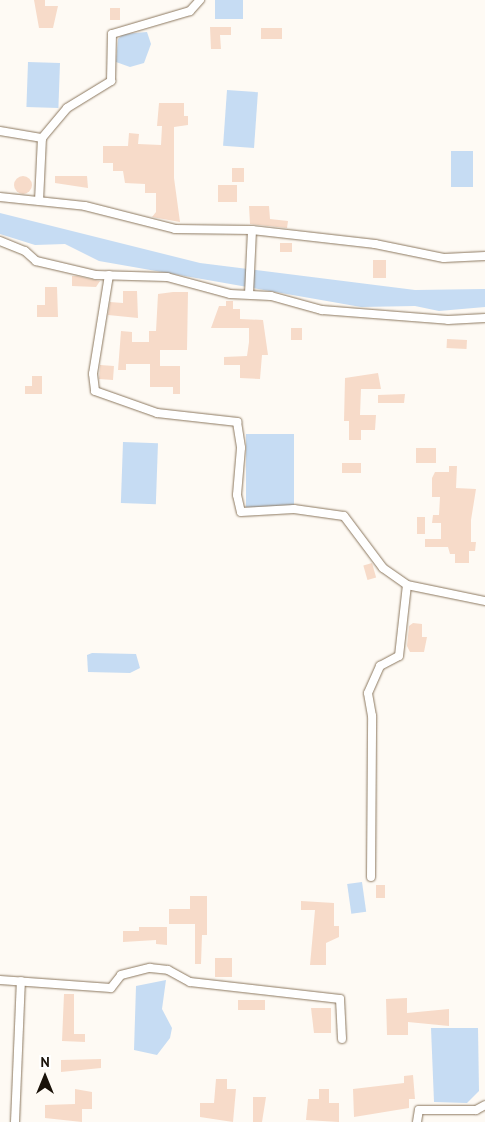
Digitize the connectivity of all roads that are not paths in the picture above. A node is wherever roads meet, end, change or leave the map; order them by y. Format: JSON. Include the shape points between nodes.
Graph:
{"nodes":[{"id":1,"x":200,"y":0,"type":"edge"},
{"id":2,"x":0,"y":131,"type":"edge"},
{"id":3,"x":42,"y":138,"type":"junction"},
{"id":4,"x":0,"y":197,"type":"edge"},
{"id":5,"x":39,"y":201,"type":"junction"},
{"id":6,"x":252,"y":230,"type":"junction"},
{"id":7,"x":0,"y":241,"type":"edge"},
{"id":8,"x":485,"y":256,"type":"edge"},
{"id":9,"x":109,"y":275,"type":"junction"},
{"id":10,"x":249,"y":292,"type":"junction"},
{"id":11,"x":485,"y":318,"type":"edge"},
{"id":12,"x":407,"y":585,"type":"junction"},
{"id":13,"x":485,"y":601,"type":"edge"},
{"id":14,"x":371,"y":877,"type":"dead end"},
{"id":15,"x":0,"y":980,"type":"edge"},
{"id":16,"x":21,"y":980,"type":"junction"},
{"id":17,"x":342,"y":1039,"type":"dead end"},
{"id":18,"x":485,"y":1105,"type":"edge"},
{"id":19,"x":15,"y":1122,"type":"edge"},
{"id":20,"x":417,"y":1122,"type":"edge"}],
"edges":[{"from":1,"to":3,"type":"street","via":[[190,11],[112,34],[110,80],[68,108]]},
{"from":2,"to":3,"type":"street"},
{"from":3,"to":5,"type":"street"},
{"from":4,"to":5,"type":"street"},
{"from":5,"to":6,"type":"street","via":[[85,206],[175,229]]},
{"from":6,"to":8,"type":"street","via":[[375,244],[444,258]]},
{"from":6,"to":10,"type":"street"},
{"from":7,"to":9,"type":"street","via":[[24,251],[36,261]]},
{"from":9,"to":10,"type":"street","via":[[167,277],[230,294]]},
{"from":9,"to":12,"type":"street","via":[[93,374],[95,392],[157,413],[237,422],[241,448],[238,495],[241,512],[294,510],[344,516],[383,568]]},
{"from":10,"to":11,"type":"street","via":[[322,310],[448,320]]},
{"from":12,"to":13,"type":"street"},
{"from":12,"to":14,"type":"street","via":[[400,656],[380,666],[368,693],[372,716]]},
{"from":15,"to":16,"type":"street"},
{"from":16,"to":17,"type":"street","via":[[110,988],[121,974],[150,968],[168,970],[190,982],[340,999]]},
{"from":16,"to":19,"type":"street"},
{"from":18,"to":20,"type":"street","via":[[476,1110],[419,1110]]}]}
